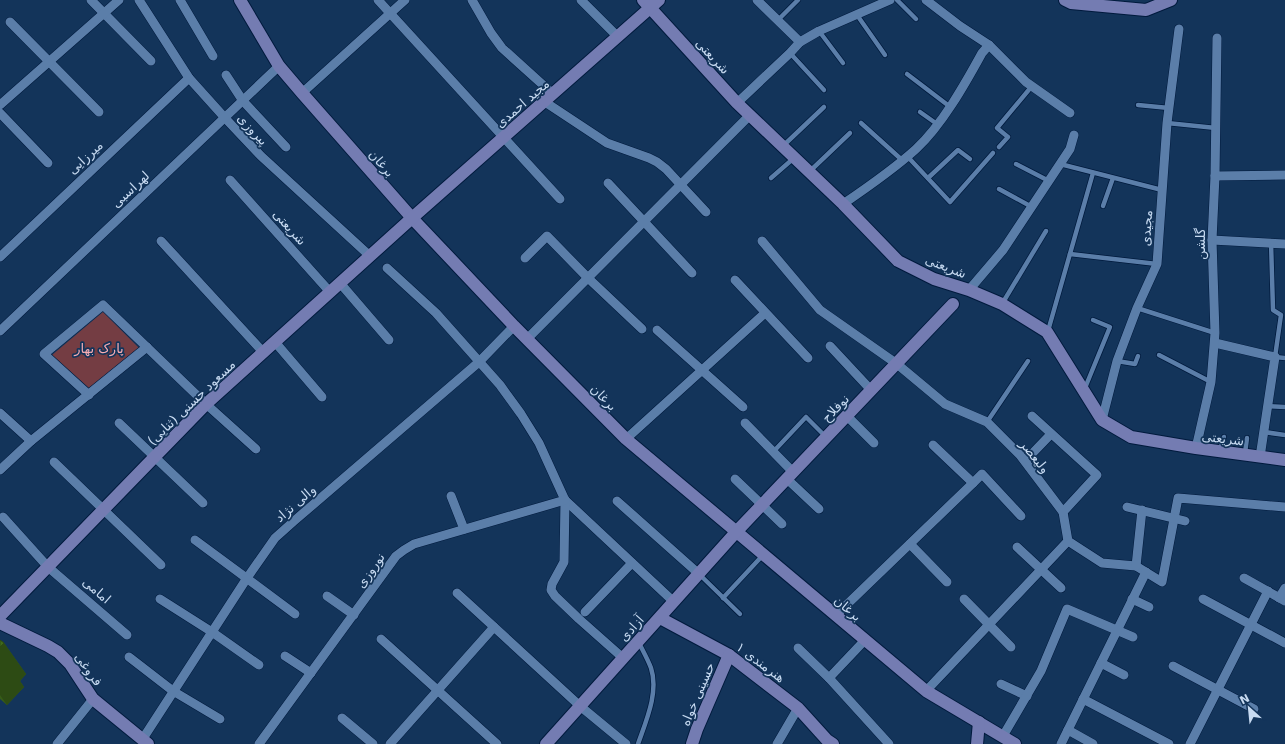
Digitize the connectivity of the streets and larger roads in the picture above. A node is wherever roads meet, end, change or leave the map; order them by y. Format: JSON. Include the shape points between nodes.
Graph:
{"nodes":[{"id":1,"x":91,"y":0,"type":"edge"},
{"id":2,"x":119,"y":0,"type":"edge"},
{"id":3,"x":139,"y":0,"type":"edge"},
{"id":4,"x":180,"y":0,"type":"edge"},
{"id":5,"x":240,"y":0,"type":"edge"},
{"id":6,"x":378,"y":0,"type":"edge"},
{"id":7,"x":405,"y":0,"type":"edge"},
{"id":8,"x":472,"y":0,"type":"edge"},
{"id":9,"x":580,"y":0,"type":"edge"},
{"id":10,"x":659,"y":0,"type":"edge"},
{"id":11,"x":757,"y":0,"type":"edge"},
{"id":12,"x":890,"y":0,"type":"edge"},
{"id":13,"x":926,"y":0,"type":"edge"},
{"id":14,"x":1065,"y":0,"type":"edge"},
{"id":15,"x":1171,"y":0,"type":"edge"},
{"id":16,"x":647,"y":4,"type":"edge"},
{"id":17,"x":104,"y":13,"type":"junction"},
{"id":18,"x":390,"y":13,"type":"junction"},
{"id":19,"x":10,"y":22,"type":"dead end"},
{"id":20,"x":1179,"y":29,"type":"dead end"},
{"id":21,"x":618,"y":37,"type":"junction"},
{"id":22,"x":1218,"y":38,"type":"dead end"},
{"id":23,"x":800,"y":42,"type":"junction"},
{"id":24,"x":989,"y":45,"type":"junction"},
{"id":25,"x":213,"y":56,"type":"dead end"},
{"id":26,"x":49,"y":61,"type":"junction"},
{"id":27,"x":150,"y":61,"type":"dead end"},
{"id":28,"x":279,"y":66,"type":"junction"},
{"id":29,"x":226,"y":75,"type":"dead end"},
{"id":30,"x":189,"y":78,"type":"junction"},
{"id":31,"x":302,"y":93,"type":"junction"},
{"id":32,"x":549,"y":98,"type":"junction"},
{"id":33,"x":243,"y":101,"type":"junction"},
{"id":34,"x":737,"y":103,"type":"junction"},
{"id":35,"x":0,"y":105,"type":"edge"},
{"id":36,"x":99,"y":112,"type":"dead end"},
{"id":37,"x":0,"y":113,"type":"edge"},
{"id":38,"x":1070,"y":113,"type":"dead end"},
{"id":39,"x":750,"y":115,"type":"junction"},
{"id":40,"x":225,"y":118,"type":"junction"},
{"id":41,"x":1074,"y":135,"type":"dead end"},
{"id":42,"x":504,"y":137,"type":"junction"},
{"id":43,"x":286,"y":147,"type":"dead end"},
{"id":44,"x":48,"y":163,"type":"dead end"},
{"id":45,"x":1285,"y":175,"type":"edge"},
{"id":46,"x":1215,"y":176,"type":"junction"},
{"id":47,"x":230,"y":180,"type":"dead end"},
{"id":48,"x":608,"y":183,"type":"dead end"},
{"id":49,"x":681,"y":185,"type":"junction"},
{"id":50,"x":560,"y":199,"type":"dead end"},
{"id":51,"x":843,"y":204,"type":"junction"},
{"id":52,"x":706,"y":212,"type":"dead end"},
{"id":53,"x":412,"y":218,"type":"junction"},
{"id":54,"x":644,"y":222,"type":"junction"},
{"id":55,"x":1212,"y":240,"type":"junction"},
{"id":56,"x":161,"y":241,"type":"dead end"},
{"id":57,"x":762,"y":241,"type":"dead end"},
{"id":58,"x":1285,"y":244,"type":"edge"},
{"id":59,"x":370,"y":256,"type":"junction"},
{"id":60,"x":0,"y":257,"type":"edge"},
{"id":61,"x":524,"y":258,"type":"dead end"},
{"id":62,"x":387,"y":268,"type":"dead end"},
{"id":63,"x":692,"y":273,"type":"dead end"},
{"id":64,"x":588,"y":278,"type":"junction"},
{"id":65,"x":735,"y":280,"type":"dead end"},
{"id":66,"x":340,"y":283,"type":"junction"},
{"id":67,"x":969,"y":290,"type":"junction"},
{"id":68,"x":330,"y":292,"type":"junction"},
{"id":69,"x":953,"y":304,"type":"dead end"},
{"id":70,"x":765,"y":313,"type":"junction"},
{"id":71,"x":514,"y":326,"type":"junction"},
{"id":72,"x":642,"y":329,"type":"dead end"},
{"id":73,"x":657,"y":330,"type":"dead end"},
{"id":74,"x":0,"y":331,"type":"edge"},
{"id":75,"x":1215,"y":338,"type":"junction"},
{"id":76,"x":527,"y":339,"type":"junction"},
{"id":77,"x":389,"y":340,"type":"dead end"},
{"id":78,"x":275,"y":342,"type":"junction"},
{"id":79,"x":830,"y":346,"type":"dead end"},
{"id":80,"x":147,"y":347,"type":"junction"},
{"id":81,"x":263,"y":352,"type":"junction"},
{"id":82,"x":808,"y":358,"type":"dead end"},
{"id":83,"x":478,"y":362,"type":"junction"},
{"id":84,"x":897,"y":364,"type":"junction"},
{"id":85,"x":702,"y":370,"type":"junction"},
{"id":86,"x":871,"y":390,"type":"junction"},
{"id":87,"x":89,"y":395,"type":"junction"},
{"id":88,"x":322,"y":397,"type":"dead end"},
{"id":89,"x":206,"y":404,"type":"junction"},
{"id":90,"x":743,"y":407,"type":"dead end"},
{"id":91,"x":0,"y":413,"type":"edge"},
{"id":92,"x":847,"y":416,"type":"junction"},
{"id":93,"x":1032,"y":416,"type":"dead end"},
{"id":94,"x":1102,"y":420,"type":"junction"},
{"id":95,"x":119,"y":423,"type":"dead end"},
{"id":96,"x":745,"y":423,"type":"dead end"},
{"id":97,"x":1051,"y":434,"type":"junction"},
{"id":98,"x":626,"y":439,"type":"junction"},
{"id":99,"x":31,"y":441,"type":"junction"},
{"id":100,"x":874,"y":443,"type":"dead end"},
{"id":101,"x":933,"y":445,"type":"dead end"},
{"id":102,"x":1196,"y":448,"type":"junction"},
{"id":103,"x":256,"y":449,"type":"dead end"},
{"id":104,"x":155,"y":457,"type":"junction"},
{"id":105,"x":1260,"y":457,"type":"junction"},
{"id":106,"x":1285,"y":460,"type":"edge"},
{"id":107,"x":1025,"y":461,"type":"junction"},
{"id":108,"x":54,"y":462,"type":"dead end"},
{"id":109,"x":0,"y":470,"type":"edge"},
{"id":110,"x":790,"y":476,"type":"junction"},
{"id":111,"x":735,"y":479,"type":"dead end"},
{"id":112,"x":973,"y":483,"type":"junction"},
{"id":113,"x":451,"y":496,"type":"dead end"},
{"id":114,"x":565,"y":500,"type":"junction"},
{"id":115,"x":617,"y":501,"type":"dead end"},
{"id":116,"x":203,"y":503,"type":"dead end"},
{"id":117,"x":762,"y":505,"type":"junction"},
{"id":118,"x":1127,"y":507,"type":"dead end"},
{"id":119,"x":1285,"y":507,"type":"edge"},
{"id":120,"x":819,"y":509,"type":"dead end"},
{"id":121,"x":104,"y":510,"type":"junction"},
{"id":122,"x":1142,"y":510,"type":"junction"},
{"id":123,"x":1062,"y":512,"type":"junction"},
{"id":124,"x":1021,"y":516,"type":"dead end"},
{"id":125,"x":3,"y":517,"type":"dead end"},
{"id":126,"x":1174,"y":518,"type":"junction"},
{"id":127,"x":1185,"y":521,"type":"dead end"},
{"id":128,"x":782,"y":524,"type":"dead end"},
{"id":129,"x":464,"y":529,"type":"junction"},
{"id":130,"x":737,"y":531,"type":"junction"},
{"id":131,"x":196,"y":540,"type":"dead end"},
{"id":132,"x":1068,"y":541,"type":"junction"},
{"id":133,"x":910,"y":544,"type":"junction"},
{"id":134,"x":1017,"y":547,"type":"dead end"},
{"id":135,"x":632,"y":563,"type":"junction"},
{"id":136,"x":161,"y":565,"type":"dead end"},
{"id":137,"x":1136,"y":566,"type":"junction"},
{"id":138,"x":48,"y":567,"type":"junction"},
{"id":139,"x":1041,"y":569,"type":"junction"},
{"id":140,"x":1146,"y":572,"type":"junction"},
{"id":141,"x":699,"y":574,"type":"junction"},
{"id":142,"x":247,"y":578,"type":"junction"},
{"id":143,"x":1244,"y":578,"type":"dead end"},
{"id":144,"x":947,"y":582,"type":"dead end"},
{"id":145,"x":1062,"y":588,"type":"dead end"},
{"id":146,"x":1285,"y":588,"type":"edge"},
{"id":147,"x":1268,"y":591,"type":"junction"},
{"id":148,"x":458,"y":593,"type":"dead end"},
{"id":149,"x":327,"y":596,"type":"dead end"},
{"id":150,"x":160,"y":599,"type":"dead end"},
{"id":151,"x":964,"y":599,"type":"dead end"},
{"id":152,"x":1132,"y":599,"type":"junction"},
{"id":153,"x":1203,"y":599,"type":"dead end"},
{"id":154,"x":1282,"y":599,"type":"edge"},
{"id":155,"x":674,"y":602,"type":"junction"},
{"id":156,"x":1149,"y":607,"type":"dead end"},
{"id":157,"x":585,"y":612,"type":"dead end"},
{"id":158,"x":295,"y":614,"type":"dead end"},
{"id":159,"x":354,"y":615,"type":"junction"},
{"id":160,"x":836,"y":615,"type":"junction"},
{"id":161,"x":0,"y":616,"type":"edge"},
{"id":162,"x":660,"y":618,"type":"junction"},
{"id":163,"x":0,"y":623,"type":"edge"},
{"id":164,"x":989,"y":624,"type":"junction"},
{"id":165,"x":1250,"y":625,"type":"junction"},
{"id":166,"x":494,"y":627,"type":"junction"},
{"id":167,"x":1117,"y":630,"type":"junction"},
{"id":168,"x":212,"y":632,"type":"junction"},
{"id":169,"x":127,"y":635,"type":"dead end"},
{"id":170,"x":1133,"y":637,"type":"dead end"},
{"id":171,"x":381,"y":638,"type":"dead end"},
{"id":172,"x":864,"y":640,"type":"junction"},
{"id":173,"x":1285,"y":643,"type":"edge"},
{"id":174,"x":1011,"y":647,"type":"dead end"},
{"id":175,"x":798,"y":648,"type":"dead end"},
{"id":176,"x":729,"y":655,"type":"junction"},
{"id":177,"x":285,"y":656,"type":"dead end"},
{"id":178,"x":129,"y":658,"type":"dead end"},
{"id":179,"x":623,"y":658,"type":"junction"},
{"id":180,"x":1101,"y":662,"type":"junction"},
{"id":181,"x":259,"y":665,"type":"dead end"},
{"id":182,"x":1173,"y":666,"type":"dead end"},
{"id":183,"x":311,"y":673,"type":"junction"},
{"id":184,"x":1124,"y":675,"type":"dead end"},
{"id":185,"x":829,"y":678,"type":"junction"},
{"id":186,"x":1001,"y":684,"type":"dead end"},
{"id":187,"x":438,"y":690,"type":"junction"},
{"id":188,"x":1218,"y":690,"type":"junction"},
{"id":189,"x":173,"y":691,"type":"junction"},
{"id":190,"x":926,"y":691,"type":"junction"},
{"id":191,"x":1027,"y":696,"type":"junction"},
{"id":192,"x":93,"y":699,"type":"junction"},
{"id":193,"x":1083,"y":699,"type":"junction"},
{"id":194,"x":580,"y":706,"type":"junction"},
{"id":195,"x":798,"y":708,"type":"junction"},
{"id":196,"x":1254,"y":709,"type":"dead end"},
{"id":197,"x":342,"y":718,"type":"dead end"},
{"id":198,"x":220,"y":719,"type":"dead end"},
{"id":199,"x":979,"y":722,"type":"junction"},
{"id":200,"x":1068,"y":730,"type":"junction"},
{"id":201,"x":1003,"y":736,"type":"junction"},
{"id":202,"x":145,"y":742,"type":"edge"},
{"id":203,"x":57,"y":744,"type":"edge"},
{"id":204,"x":259,"y":744,"type":"edge"},
{"id":205,"x":373,"y":744,"type":"edge"},
{"id":206,"x":390,"y":744,"type":"edge"},
{"id":207,"x":497,"y":744,"type":"edge"},
{"id":208,"x":546,"y":744,"type":"edge"},
{"id":209,"x":626,"y":744,"type":"edge"},
{"id":210,"x":692,"y":744,"type":"edge"},
{"id":211,"x":777,"y":744,"type":"edge"},
{"id":212,"x":833,"y":744,"type":"edge"},
{"id":213,"x":889,"y":744,"type":"edge"},
{"id":214,"x":977,"y":744,"type":"edge"},
{"id":215,"x":1015,"y":744,"type":"edge"},
{"id":216,"x":1061,"y":744,"type":"edge"},
{"id":217,"x":1093,"y":744,"type":"edge"},
{"id":218,"x":1169,"y":744,"type":"edge"},
{"id":219,"x":1190,"y":744,"type":"edge"}],
"edges":[{"from":1,"to":17,"type":"street"},
{"from":2,"to":17,"type":"street"},
{"from":3,"to":30,"type":"street","name":"پیروزی"},
{"from":4,"to":25,"type":"street"},
{"from":5,"to":28,"type":"street","name":"برغان"},
{"from":6,"to":18,"type":"street"},
{"from":7,"to":18,"type":"street"},
{"from":8,"to":32,"type":"street","via":[[502,48]]},
{"from":9,"to":21,"type":"street"},
{"from":10,"to":16,"type":"street"},
{"from":11,"to":23,"type":"street"},
{"from":12,"to":23,"type":"street"},
{"from":13,"to":24,"type":"street"},
{"from":14,"to":15,"type":"street","via":[[1071,3],[1146,10]]},
{"from":16,"to":21,"type":"street","name":"مجید احمدی"},
{"from":16,"to":34,"type":"street","name":"شریعتی"},
{"from":17,"to":26,"type":"street"},
{"from":17,"to":27,"type":"street"},
{"from":18,"to":31,"type":"street"},
{"from":18,"to":42,"type":"street"},
{"from":19,"to":26,"type":"street"},
{"from":20,"to":94,"type":"street","name":"مجیدی","via":[[1167,123],[1157,264],[1116,361]]},
{"from":21,"to":32,"type":"street","name":"مجید احمدی"},
{"from":22,"to":46,"type":"street","name":"گلشن"},
{"from":23,"to":34,"type":"street"},
{"from":24,"to":38,"type":"street","via":[[1026,82]]},
{"from":24,"to":51,"type":"street","via":[[937,124],[916,148]]},
{"from":26,"to":35,"type":"street"},
{"from":26,"to":36,"type":"street"},
{"from":28,"to":31,"type":"street","name":"برغان"},
{"from":28,"to":33,"type":"street","name":"لهراسبی"},
{"from":29,"to":33,"type":"street"},
{"from":30,"to":40,"type":"street","name":"پیروزی"},
{"from":30,"to":60,"type":"street","name":"میرزایی"},
{"from":31,"to":53,"type":"street","name":"برغان"},
{"from":32,"to":42,"type":"street","name":"مجید احمدی"},
{"from":32,"to":49,"type":"street","via":[[607,143],[657,162]]},
{"from":33,"to":40,"type":"street","name":"لهراسبی"},
{"from":33,"to":43,"type":"street"},
{"from":34,"to":39,"type":"street","name":"شریعتی"},
{"from":37,"to":44,"type":"street"},
{"from":39,"to":49,"type":"street"},
{"from":39,"to":51,"type":"street","name":"شریعتی"},
{"from":40,"to":59,"type":"street","name":"پیروزی","via":[[261,156]]},
{"from":40,"to":74,"type":"street","name":"لهراسبی"},
{"from":41,"to":67,"type":"street","via":[[1070,149],[1003,250]]},
{"from":42,"to":50,"type":"street"},
{"from":42,"to":53,"type":"street","name":"مجید احمدی"},
{"from":45,"to":46,"type":"street"},
{"from":46,"to":55,"type":"street","name":"گلشن"},
{"from":47,"to":68,"type":"street","name":"شریعتی"},
{"from":48,"to":54,"type":"street"},
{"from":49,"to":52,"type":"street"},
{"from":49,"to":54,"type":"street"},
{"from":51,"to":67,"type":"street","name":"شریعتی","via":[[898,260],[934,279]]},
{"from":53,"to":59,"type":"street","name":"مسعود حسنی (ثنایی)"},
{"from":53,"to":71,"type":"street","name":"برغان"},
{"from":54,"to":63,"type":"street"},
{"from":54,"to":64,"type":"street"},
{"from":55,"to":58,"type":"street"},
{"from":55,"to":75,"type":"street","name":"گلشن"},
{"from":56,"to":81,"type":"street"},
{"from":57,"to":84,"type":"street","name":"ولیعصر","via":[[820,310]]},
{"from":59,"to":66,"type":"street","name":"مسعود حسنی (ثنایی)"},
{"from":61,"to":64,"type":"street","via":[[547,236]]},
{"from":62,"to":83,"type":"street","via":[[436,314]]},
{"from":64,"to":72,"type":"street"},
{"from":64,"to":76,"type":"street"},
{"from":65,"to":70,"type":"street"},
{"from":66,"to":68,"type":"street","name":"مسعود حسنی (ثنایی)"},
{"from":66,"to":77,"type":"street"},
{"from":67,"to":94,"type":"street","name":"شریعتی","via":[[1002,304],[1047,332]]},
{"from":68,"to":78,"type":"street","name":"مسعود حسنی (ثنایی)"},
{"from":69,"to":84,"type":"street","name":"نوفلاح"},
{"from":70,"to":82,"type":"street"},
{"from":70,"to":85,"type":"street"},
{"from":71,"to":76,"type":"street","name":"برغان"},
{"from":71,"to":83,"type":"street","name":"والی نژاد"},
{"from":73,"to":85,"type":"street"},
{"from":75,"to":102,"type":"street","name":"گلشن","via":[[1211,382]]},
{"from":75,"to":105,"type":"street","via":[[1275,357]]},
{"from":76,"to":98,"type":"street","name":"برغان"},
{"from":78,"to":81,"type":"street","name":"مسعود حسنی (ثنایی)"},
{"from":78,"to":88,"type":"street"},
{"from":79,"to":86,"type":"street"},
{"from":80,"to":87,"type":"street"},
{"from":80,"to":87,"type":"street","via":[[103,305],[44,354]]},
{"from":80,"to":89,"type":"street"},
{"from":81,"to":89,"type":"street","name":"مسعود حسنی (ثنایی)"},
{"from":83,"to":114,"type":"street","via":[[500,385],[521,414],[539,444]]},
{"from":83,"to":142,"type":"street","name":"والی نژاد","via":[[275,538]]},
{"from":84,"to":86,"type":"street","name":"نوفلاح"},
{"from":84,"to":107,"type":"street","name":"ولیعصر","via":[[944,404],[987,422]]},
{"from":85,"to":90,"type":"street"},
{"from":85,"to":98,"type":"street"},
{"from":86,"to":92,"type":"street","name":"نوفلاح"},
{"from":87,"to":99,"type":"street"},
{"from":89,"to":103,"type":"street"},
{"from":89,"to":104,"type":"street","name":"مسعود حسنی (ثنایی)"},
{"from":91,"to":99,"type":"street"},
{"from":92,"to":100,"type":"street"},
{"from":92,"to":110,"type":"street","name":"نوفلاح"},
{"from":93,"to":97,"type":"street"},
{"from":94,"to":102,"type":"street","name":"شریعتی","via":[[1131,437]]},
{"from":95,"to":104,"type":"street"},
{"from":96,"to":110,"type":"street","via":[[774,451]]},
{"from":97,"to":107,"type":"street"},
{"from":97,"to":123,"type":"street","via":[[1097,475]]},
{"from":98,"to":130,"type":"street","name":"برغان"},
{"from":99,"to":109,"type":"street"},
{"from":101,"to":112,"type":"street"},
{"from":102,"to":105,"type":"street","name":"شریعتی"},
{"from":104,"to":116,"type":"street"},
{"from":104,"to":121,"type":"street","name":"مسعود حسنی (ثنایی)"},
{"from":105,"to":106,"type":"street","name":"شریعتی"},
{"from":107,"to":123,"type":"street","name":"ولیعصر"},
{"from":108,"to":121,"type":"street"},
{"from":110,"to":117,"type":"street","name":"نوفلاح"},
{"from":110,"to":120,"type":"street"},
{"from":111,"to":117,"type":"street"},
{"from":112,"to":124,"type":"street","via":[[982,474]]},
{"from":112,"to":133,"type":"street"},
{"from":113,"to":129,"type":"street"},
{"from":114,"to":129,"type":"street","name":"نوروزی"},
{"from":114,"to":135,"type":"street"},
{"from":114,"to":179,"type":"street","via":[[564,562],[551,590]]},
{"from":115,"to":141,"type":"street"},
{"from":117,"to":128,"type":"street"},
{"from":117,"to":130,"type":"street","name":"نوفلاح"},
{"from":118,"to":122,"type":"street"},
{"from":119,"to":126,"type":"street","via":[[1178,498]]},
{"from":121,"to":136,"type":"street"},
{"from":121,"to":138,"type":"street","name":"مسعود حسنی (ثنایی)"},
{"from":122,"to":126,"type":"street"},
{"from":122,"to":137,"type":"street"},
{"from":123,"to":132,"type":"street","name":"ولیعصر"},
{"from":125,"to":138,"type":"street","name":"امامی"},
{"from":126,"to":127,"type":"street"},
{"from":126,"to":140,"type":"street","via":[[1162,582]]},
{"from":129,"to":159,"type":"street","name":"نوروزی","via":[[414,544],[396,556]]},
{"from":130,"to":141,"type":"street","name":"آزادی"},
{"from":130,"to":160,"type":"street","name":"برغان"},
{"from":131,"to":142,"type":"street"},
{"from":132,"to":137,"type":"street","via":[[1102,563]]},
{"from":132,"to":139,"type":"street"},
{"from":133,"to":144,"type":"street"},
{"from":133,"to":160,"type":"street"},
{"from":134,"to":139,"type":"street"},
{"from":135,"to":155,"type":"street"},
{"from":135,"to":157,"type":"street"},
{"from":137,"to":140,"type":"street"},
{"from":138,"to":161,"type":"street","name":"مسعود حسنی (ثنایی)"},
{"from":138,"to":169,"type":"street","name":"امامی"},
{"from":139,"to":145,"type":"street"},
{"from":139,"to":164,"type":"street"},
{"from":140,"to":152,"type":"street"},
{"from":141,"to":155,"type":"street","name":"آزادی"},
{"from":142,"to":158,"type":"street"},
{"from":142,"to":168,"type":"street","name":"والی نژاد"},
{"from":143,"to":147,"type":"street"},
{"from":146,"to":154,"type":"street"},
{"from":147,"to":154,"type":"street"},
{"from":147,"to":165,"type":"street"},
{"from":148,"to":166,"type":"street"},
{"from":149,"to":159,"type":"street"},
{"from":150,"to":168,"type":"street"},
{"from":151,"to":164,"type":"street"},
{"from":152,"to":156,"type":"street"},
{"from":152,"to":167,"type":"street"},
{"from":153,"to":165,"type":"street"},
{"from":155,"to":162,"type":"street","name":"آزادی"},
{"from":159,"to":183,"type":"street","name":"نوروزی"},
{"from":160,"to":172,"type":"street","name":"برغان"},
{"from":162,"to":176,"type":"street","name":"هنرمندی ۱"},
{"from":162,"to":179,"type":"street","name":"آزادی"},
{"from":163,"to":192,"type":"street","name":"فروغی","via":[[58,652],[70,664]]},
{"from":164,"to":174,"type":"street"},
{"from":164,"to":190,"type":"street"},
{"from":165,"to":173,"type":"street"},
{"from":165,"to":188,"type":"street"},
{"from":166,"to":187,"type":"street"},
{"from":166,"to":194,"type":"street"},
{"from":167,"to":170,"type":"street"},
{"from":167,"to":180,"type":"street"},
{"from":167,"to":191,"type":"street","via":[[1067,609],[1041,671]]},
{"from":168,"to":181,"type":"street"},
{"from":168,"to":189,"type":"street","name":"والی نژاد"},
{"from":171,"to":187,"type":"street"},
{"from":172,"to":185,"type":"street"},
{"from":172,"to":190,"type":"street","name":"برغان"},
{"from":175,"to":185,"type":"street"},
{"from":176,"to":195,"type":"street","name":"هنرمندی ۱"},
{"from":176,"to":210,"type":"street","name":"حسینی خواه"},
{"from":177,"to":183,"type":"street"},
{"from":178,"to":189,"type":"street"},
{"from":179,"to":194,"type":"street","name":"آزادی"},
{"from":180,"to":184,"type":"street"},
{"from":180,"to":193,"type":"street"},
{"from":182,"to":188,"type":"street"},
{"from":183,"to":204,"type":"street","name":"نوروزی"},
{"from":185,"to":213,"type":"street"},
{"from":186,"to":191,"type":"street"},
{"from":187,"to":206,"type":"street"},
{"from":187,"to":207,"type":"street"},
{"from":188,"to":196,"type":"street"},
{"from":188,"to":219,"type":"street"},
{"from":189,"to":198,"type":"street"},
{"from":189,"to":202,"type":"street","name":"والی نژاد"},
{"from":190,"to":199,"type":"street","name":"برغان"},
{"from":191,"to":201,"type":"street"},
{"from":192,"to":202,"type":"street","name":"فروغی"},
{"from":192,"to":203,"type":"street"},
{"from":193,"to":200,"type":"street"},
{"from":193,"to":218,"type":"street"},
{"from":194,"to":208,"type":"street","name":"آزادی"},
{"from":194,"to":209,"type":"street"},
{"from":195,"to":211,"type":"street"},
{"from":195,"to":212,"type":"street","name":"هنرمندی ۱"},
{"from":197,"to":205,"type":"street"},
{"from":199,"to":201,"type":"street","name":"برغان"},
{"from":199,"to":214,"type":"street"},
{"from":200,"to":216,"type":"street"},
{"from":200,"to":217,"type":"street"},
{"from":201,"to":215,"type":"street","name":"برغان"}]}
